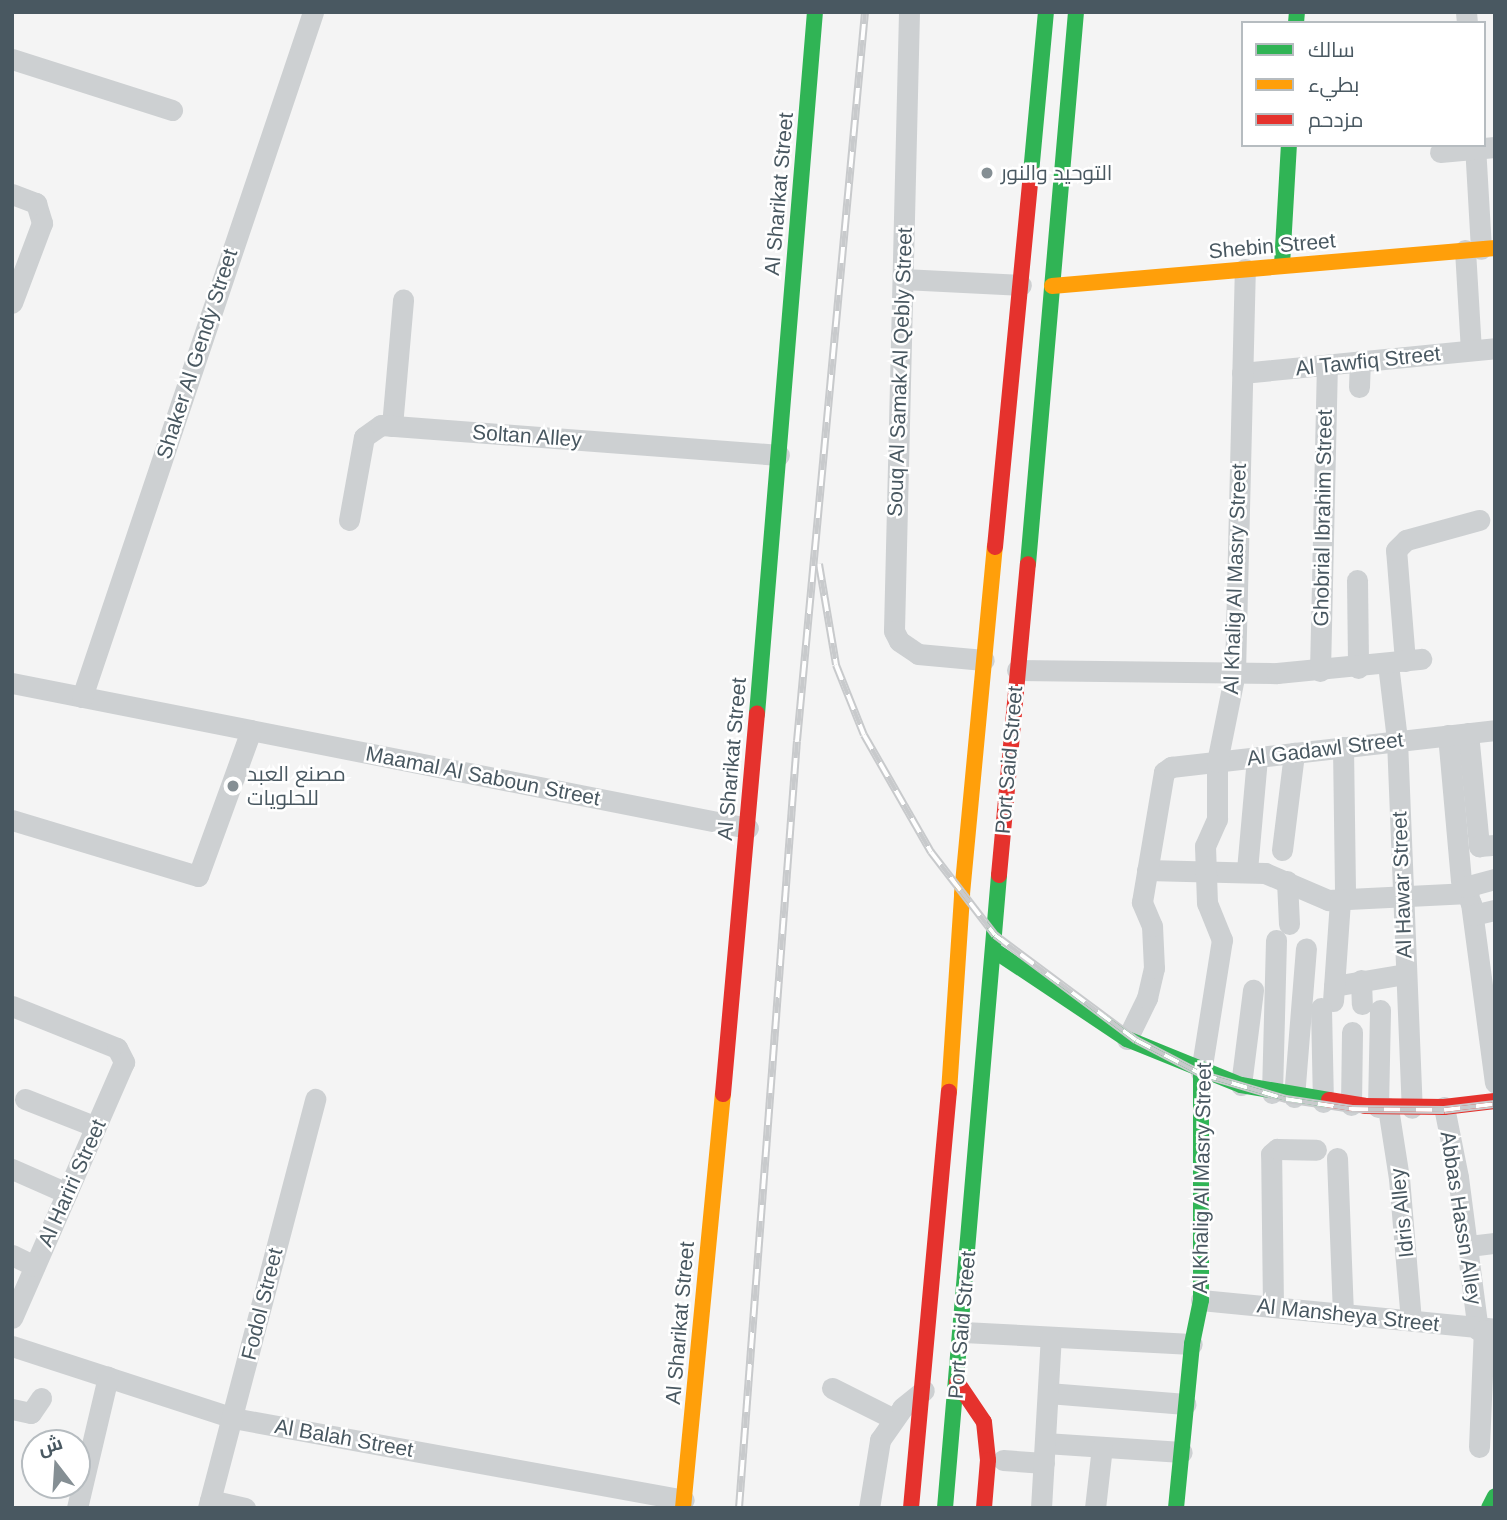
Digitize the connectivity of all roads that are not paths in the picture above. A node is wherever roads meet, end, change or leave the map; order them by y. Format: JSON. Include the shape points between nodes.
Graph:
{"nodes":[{"id":1,"x":313,"y":12,"type":"edge"},
{"id":2,"x":815,"y":12,"type":"edge"},
{"id":3,"x":909,"y":12,"type":"edge"},
{"id":4,"x":1046,"y":12,"type":"edge"},
{"id":5,"x":1076,"y":12,"type":"edge"},
{"id":6,"x":12,"y":60,"type":"edge"},
{"id":7,"x":172,"y":110,"type":"dead end"},
{"id":8,"x":1289,"y":147,"type":"edge"},
{"id":9,"x":1481,"y":147,"type":"edge"},
{"id":10,"x":1440,"y":152,"type":"dead end"},
{"id":11,"x":12,"y":194,"type":"edge"},
{"id":12,"x":1480,"y":249,"type":"edge"},
{"id":13,"x":1282,"y":265,"type":"junction"},
{"id":14,"x":1245,"y":269,"type":"junction"},
{"id":15,"x":903,"y":279,"type":"junction"},
{"id":16,"x":1021,"y":285,"type":"junction"},
{"id":17,"x":1052,"y":286,"type":"junction"},
{"id":18,"x":403,"y":299,"type":"dead end"},
{"id":19,"x":12,"y":303,"type":"edge"},
{"id":20,"x":1015,"y":340,"type":"junction"},
{"id":21,"x":1049,"y":343,"type":"junction"},
{"id":22,"x":1495,"y":348,"type":"edge"},
{"id":23,"x":1471,"y":350,"type":"junction"},
{"id":24,"x":1360,"y":361,"type":"junction"},
{"id":25,"x":1327,"y":365,"type":"junction"},
{"id":26,"x":1242,"y":373,"type":"junction"},
{"id":27,"x":1359,"y":387,"type":"dead end"},
{"id":28,"x":1009,"y":416,"type":"junction"},
{"id":29,"x":1044,"y":418,"type":"junction"},
{"id":30,"x":392,"y":426,"type":"junction"},
{"id":31,"x":779,"y":455,"type":"junction"},
{"id":32,"x":349,"y":520,"type":"dead end"},
{"id":33,"x":1479,"y":520,"type":"dead end"},
{"id":34,"x":1357,"y":580,"type":"dead end"},
{"id":35,"x":984,"y":660,"type":"junction"},
{"id":36,"x":1404,"y":661,"type":"junction"},
{"id":37,"x":1358,"y":668,"type":"junction"},
{"id":38,"x":1017,"y":670,"type":"junction"},
{"id":39,"x":1320,"y":671,"type":"junction"},
{"id":40,"x":1235,"y":673,"type":"junction"},
{"id":41,"x":12,"y":683,"type":"edge"},
{"id":42,"x":82,"y":697,"type":"junction"},
{"id":43,"x":251,"y":730,"type":"junction"},
{"id":44,"x":1495,"y":730,"type":"edge"},
{"id":45,"x":1458,"y":734,"type":"junction"},
{"id":46,"x":1397,"y":740,"type":"junction"},
{"id":47,"x":1343,"y":747,"type":"junction"},
{"id":48,"x":1294,"y":753,"type":"junction"},
{"id":49,"x":1257,"y":757,"type":"junction"},
{"id":50,"x":1217,"y":762,"type":"junction"},
{"id":51,"x":12,"y":820,"type":"edge"},
{"id":52,"x":748,"y":828,"type":"junction"},
{"id":53,"x":1487,"y":845,"type":"edge"},
{"id":54,"x":1282,"y":850,"type":"dead end"},
{"id":55,"x":1147,"y":870,"type":"junction"},
{"id":56,"x":1205,"y":870,"type":"junction"},
{"id":57,"x":1247,"y":870,"type":"junction"},
{"id":58,"x":1495,"y":879,"type":"edge"},
{"id":59,"x":1287,"y":881,"type":"junction"},
{"id":60,"x":1467,"y":890,"type":"junction"},
{"id":61,"x":1403,"y":896,"type":"junction"},
{"id":62,"x":962,"y":899,"type":"junction"},
{"id":63,"x":1343,"y":899,"type":"junction"},
{"id":64,"x":1495,"y":910,"type":"edge"},
{"id":65,"x":1473,"y":915,"type":"junction"},
{"id":66,"x":996,"y":930,"type":"junction"},
{"id":67,"x":1306,"y":948,"type":"dead end"},
{"id":68,"x":995,"y":951,"type":"junction"},
{"id":69,"x":1405,"y":974,"type":"junction"},
{"id":70,"x":1361,"y":980,"type":"junction"},
{"id":71,"x":1253,"y":990,"type":"dead end"},
{"id":72,"x":1329,"y":998,"type":"junction"},
{"id":73,"x":12,"y":1006,"type":"edge"},
{"id":74,"x":1352,"y":1032,"type":"dead end"},
{"id":75,"x":1492,"y":1034,"type":"edge"},
{"id":76,"x":1127,"y":1040,"type":"junction"},
{"id":77,"x":1201,"y":1072,"type":"junction"},
{"id":78,"x":1495,"y":1082,"type":"edge"},
{"id":79,"x":1241,"y":1085,"type":"junction"},
{"id":80,"x":1272,"y":1093,"type":"junction"},
{"id":81,"x":1294,"y":1097,"type":"junction"},
{"id":82,"x":25,"y":1099,"type":"dead end"},
{"id":83,"x":315,"y":1099,"type":"dead end"},
{"id":84,"x":1495,"y":1101,"type":"edge"},
{"id":85,"x":1323,"y":1102,"type":"junction"},
{"id":86,"x":1351,"y":1105,"type":"junction"},
{"id":87,"x":1383,"y":1107,"type":"junction"},
{"id":88,"x":1444,"y":1107,"type":"junction"},
{"id":89,"x":1412,"y":1108,"type":"junction"},
{"id":90,"x":96,"y":1127,"type":"junction"},
{"id":91,"x":1316,"y":1150,"type":"dead end"},
{"id":92,"x":1336,"y":1158,"type":"dead end"},
{"id":93,"x":12,"y":1170,"type":"edge"},
{"id":94,"x":67,"y":1193,"type":"junction"},
{"id":95,"x":1495,"y":1243,"type":"edge"},
{"id":96,"x":1469,"y":1246,"type":"junction"},
{"id":97,"x":12,"y":1255,"type":"edge"},
{"id":98,"x":35,"y":1266,"type":"junction"},
{"id":99,"x":1201,"y":1300,"type":"junction"},
{"id":100,"x":1273,"y":1307,"type":"junction"},
{"id":101,"x":1343,"y":1313,"type":"junction"},
{"id":102,"x":12,"y":1318,"type":"edge"},
{"id":103,"x":1411,"y":1320,"type":"junction"},
{"id":104,"x":1485,"y":1330,"type":"edge"},
{"id":105,"x":963,"y":1332,"type":"junction"},
{"id":106,"x":1051,"y":1336,"type":"junction"},
{"id":107,"x":1192,"y":1344,"type":"junction"},
{"id":108,"x":12,"y":1346,"type":"edge"},
{"id":109,"x":1489,"y":1365,"type":"edge"},
{"id":110,"x":958,"y":1374,"type":"junction"},
{"id":111,"x":108,"y":1377,"type":"junction"},
{"id":112,"x":832,"y":1388,"type":"dead end"},
{"id":113,"x":924,"y":1390,"type":"junction"},
{"id":114,"x":1048,"y":1393,"type":"junction"},
{"id":115,"x":41,"y":1398,"type":"dead end"},
{"id":116,"x":1488,"y":1401,"type":"edge"},
{"id":117,"x":1186,"y":1404,"type":"junction"},
{"id":118,"x":12,"y":1409,"type":"edge"},
{"id":119,"x":233,"y":1418,"type":"junction"},
{"id":120,"x":894,"y":1419,"type":"junction"},
{"id":121,"x":1102,"y":1447,"type":"junction"},
{"id":122,"x":1479,"y":1447,"type":"dead end"},
{"id":123,"x":1182,"y":1452,"type":"junction"},
{"id":124,"x":1044,"y":1453,"type":"junction"},
{"id":125,"x":995,"y":1460,"type":"junction"},
{"id":126,"x":1495,"y":1496,"type":"edge"},
{"id":127,"x":209,"y":1504,"type":"edge"},
{"id":128,"x":684,"y":1504,"type":"edge"},
{"id":129,"x":76,"y":1508,"type":"edge"},
{"id":130,"x":245,"y":1508,"type":"edge"},
{"id":131,"x":869,"y":1508,"type":"edge"},
{"id":132,"x":911,"y":1508,"type":"edge"},
{"id":133,"x":945,"y":1508,"type":"edge"},
{"id":134,"x":984,"y":1508,"type":"edge"},
{"id":135,"x":999,"y":1508,"type":"edge"},
{"id":136,"x":1041,"y":1508,"type":"edge"},
{"id":137,"x":1095,"y":1508,"type":"edge"},
{"id":138,"x":1176,"y":1508,"type":"edge"},
{"id":139,"x":1489,"y":1508,"type":"edge"}],
"edges":[{"from":1,"to":42,"type":"street","name":"Shaker Al Gendy Street"},
{"from":2,"to":31,"type":"main road","name":"Al Sharikat Street"},
{"from":3,"to":15,"type":"street","name":"Souq Al Samak Al Qebly Street"},
{"from":4,"to":16,"type":"main road","name":"Port Said Street"},
{"from":5,"to":17,"type":"main road","name":"Port Said Street"},
{"from":6,"to":7,"type":"street"},
{"from":8,"to":13,"type":"main road"},
{"from":9,"to":10,"type":"street"},
{"from":9,"to":12,"type":"street"},
{"from":11,"to":19,"type":"street","via":[[36,203],[42,211],[42,223]]},
{"from":12,"to":13,"type":"main road","name":"Shebin Street"},
{"from":12,"to":23,"type":"street"},
{"from":13,"to":14,"type":"main road","name":"Shebin Street"},
{"from":14,"to":17,"type":"main road","name":"Shebin Street"},
{"from":14,"to":26,"type":"street","name":"Al Khalig Al Masry Street"},
{"from":15,"to":16,"type":"street"},
{"from":15,"to":35,"type":"street","name":"Souq Al Samak Al Qebly Street","via":[[894,631],[899,641],[918,654]]},
{"from":16,"to":20,"type":"main road","name":"Port Said Street"},
{"from":17,"to":21,"type":"main road","name":"Port Said Street"},
{"from":18,"to":30,"type":"street"},
{"from":20,"to":21,"type":"main road","via":[[1027,349]]},
{"from":20,"to":28,"type":"main road","name":"Port Said Street"},
{"from":21,"to":29,"type":"main road","name":"Port Said Street"},
{"from":22,"to":23,"type":"street","name":"Al Tawfiq Street"},
{"from":23,"to":24,"type":"street","name":"Al Tawfiq Street"},
{"from":24,"to":25,"type":"street","name":"Al Tawfiq Street"},
{"from":24,"to":27,"type":"street"},
{"from":25,"to":26,"type":"street","name":"Al Tawfiq Street"},
{"from":25,"to":39,"type":"street","name":"Ghobrial Ibrahim Street"},
{"from":26,"to":40,"type":"street","name":"Al Khalig Al Masry Street"},
{"from":28,"to":29,"type":"main road","via":[[1023,411]]},
{"from":28,"to":35,"type":"main road","name":"Port Said Street"},
{"from":29,"to":38,"type":"main road","name":"Port Said Street"},
{"from":30,"to":31,"type":"street","name":"Soltan Alley"},
{"from":30,"to":32,"type":"street","via":[[371,429],[364,437]]},
{"from":31,"to":52,"type":"main road","name":"Al Sharikat Street"},
{"from":33,"to":36,"type":"street","name":"Al Hawar Street","via":[[1406,540],[1396,550]]},
{"from":34,"to":37,"type":"street"},
{"from":35,"to":62,"type":"main road","name":"Port Said Street"},
{"from":36,"to":37,"type":"street"},
{"from":36,"to":46,"type":"street","name":"Al Hawar Street"},
{"from":37,"to":39,"type":"street"},
{"from":38,"to":40,"type":"street"},
{"from":38,"to":66,"type":"main road","name":"Port Said Street"},
{"from":39,"to":40,"type":"street"},
{"from":40,"to":50,"type":"street","name":"Al Khalig Al Masry Street"},
{"from":41,"to":42,"type":"street","name":"Maamal Al Saboun Street"},
{"from":42,"to":43,"type":"street","name":"Maamal Al Saboun Street"},
{"from":43,"to":51,"type":"street","via":[[198,876]]},
{"from":43,"to":52,"type":"street","name":"Maamal Al Saboun Street"},
{"from":44,"to":45,"type":"street","name":"Al Gadawl Street"},
{"from":45,"to":46,"type":"street","name":"Al Gadawl Street"},
{"from":45,"to":53,"type":"street"},
{"from":45,"to":60,"type":"street"},
{"from":46,"to":47,"type":"street","name":"Al Gadawl Street"},
{"from":46,"to":61,"type":"street","name":"Al Hawar Street"},
{"from":47,"to":48,"type":"street","name":"Al Gadawl Street"},
{"from":47,"to":63,"type":"street"},
{"from":48,"to":49,"type":"street","name":"Al Gadawl Street"},
{"from":48,"to":54,"type":"street"},
{"from":49,"to":50,"type":"street","name":"Al Gadawl Street"},
{"from":49,"to":57,"type":"street"},
{"from":50,"to":55,"type":"street","name":"Al Gadawl Street","via":[[1171,767],[1160,778]]},
{"from":50,"to":56,"type":"street","name":"Al Khalig Al Masry Street","via":[[1217,819],[1205,846]]},
{"from":52,"to":128,"type":"main road","name":"Al Sharikat Street"},
{"from":55,"to":56,"type":"street"},
{"from":55,"to":76,"type":"street","via":[[1142,902],[1152,926],[1154,968],[1147,998]]},
{"from":56,"to":57,"type":"street"},
{"from":56,"to":77,"type":"street","name":"Al Khalig Al Masry Street","via":[[1207,902],[1222,940]]},
{"from":57,"to":59,"type":"street"},
{"from":58,"to":60,"type":"street"},
{"from":59,"to":63,"type":"street","via":[[1301,885],[1313,896]]},
{"from":59,"to":80,"type":"street"},
{"from":60,"to":61,"type":"street"},
{"from":60,"to":65,"type":"street"},
{"from":61,"to":63,"type":"street"},
{"from":61,"to":69,"type":"street","name":"Al Hawar Street"},
{"from":62,"to":66,"type":"main road"},
{"from":62,"to":113,"type":"main road","name":"Port Said Street"},
{"from":63,"to":72,"type":"street"},
{"from":64,"to":65,"type":"street"},
{"from":65,"to":75,"type":"street"},
{"from":66,"to":68,"type":"main road","name":"Port Said Street"},
{"from":67,"to":81,"type":"street"},
{"from":68,"to":76,"type":"main road"},
{"from":68,"to":105,"type":"main road","name":"Port Said Street"},
{"from":69,"to":70,"type":"street"},
{"from":69,"to":89,"type":"street","name":"Al Hawar Street"},
{"from":70,"to":72,"type":"street"},
{"from":70,"to":87,"type":"street","name":"Idris Alley","via":[[1371,1007]]},
{"from":71,"to":79,"type":"street"},
{"from":72,"to":85,"type":"street"},
{"from":73,"to":90,"type":"street","name":"Al Hariri Street","via":[[117,1048],[124,1062]]},
{"from":74,"to":86,"type":"street"},
{"from":75,"to":78,"type":"street"},
{"from":76,"to":77,"type":"main road"},
{"from":77,"to":79,"type":"main road"},
{"from":77,"to":99,"type":"main road","name":"Al Khalig Al Masry Street"},
{"from":79,"to":80,"type":"main road"},
{"from":80,"to":81,"type":"main road"},
{"from":81,"to":85,"type":"main road"},
{"from":82,"to":90,"type":"street"},
{"from":83,"to":119,"type":"street","name":"Fodol Street"},
{"from":84,"to":88,"type":"main road"},
{"from":85,"to":86,"type":"main road"},
{"from":86,"to":87,"type":"main road"},
{"from":87,"to":89,"type":"main road"},
{"from":87,"to":103,"type":"street","name":"Idris Alley","via":[[1399,1178]]},
{"from":88,"to":89,"type":"main road"},
{"from":88,"to":96,"type":"street","name":"Abbas Hassn Alley"},
{"from":90,"to":94,"type":"street","name":"Al Hariri Street"},
{"from":91,"to":100,"type":"street","via":[[1276,1149],[1271,1154]]},
{"from":92,"to":101,"type":"street"},
{"from":93,"to":94,"type":"street"},
{"from":94,"to":98,"type":"street","name":"Al Hariri Street"},
{"from":95,"to":96,"type":"street"},
{"from":96,"to":104,"type":"street","name":"Abbas Hassn Alley"},
{"from":97,"to":98,"type":"street"},
{"from":98,"to":102,"type":"street","name":"Al Hariri Street"},
{"from":99,"to":100,"type":"street","name":"Al Mansheya Street"},
{"from":99,"to":107,"type":"main road","name":"Al Khalig Al Masry Street"},
{"from":100,"to":101,"type":"street","name":"Al Mansheya Street"},
{"from":101,"to":103,"type":"street","name":"Al Mansheya Street"},
{"from":103,"to":104,"type":"street","name":"Al Mansheya Street"},
{"from":104,"to":109,"type":"street","name":"Abbas Hassn Alley"},
{"from":105,"to":106,"type":"street"},
{"from":105,"to":110,"type":"main road","name":"Port Said Street"},
{"from":106,"to":107,"type":"street"},
{"from":106,"to":114,"type":"street"},
{"from":107,"to":117,"type":"main road","name":"Al Khalig Al Masry Street"},
{"from":108,"to":111,"type":"street","name":"Al Balah Street"},
{"from":109,"to":116,"type":"street","name":"Abbas Hassn Alley"},
{"from":110,"to":125,"type":"street","via":[[1000,1422]]},
{"from":110,"to":133,"type":"main road","name":"Port Said Street"},
{"from":111,"to":119,"type":"street","name":"Al Balah Street"},
{"from":111,"to":129,"type":"street"},
{"from":112,"to":120,"type":"street"},
{"from":113,"to":120,"type":"street","name":"Port Said Street"},
{"from":113,"to":132,"type":"main road","name":"Port Said Street"},
{"from":114,"to":117,"type":"street"},
{"from":114,"to":124,"type":"street"},
{"from":115,"to":118,"type":"street","via":[[31,1413]]},
{"from":116,"to":122,"type":"street","name":"Abbas Hassn Alley"},
{"from":117,"to":123,"type":"main road","name":"Al Khalig Al Masry Street"},
{"from":119,"to":127,"type":"street","name":"Fodol Street"},
{"from":119,"to":128,"type":"street","name":"Al Balah Street"},
{"from":120,"to":131,"type":"street","name":"Port Said Street","via":[[873,1465]]},
{"from":121,"to":123,"type":"street"},
{"from":121,"to":124,"type":"street"},
{"from":121,"to":137,"type":"street"},
{"from":123,"to":138,"type":"main road","name":"Al Khalig Al Masry Street"},
{"from":124,"to":125,"type":"street"},
{"from":124,"to":136,"type":"street"},
{"from":125,"to":134,"type":"main road"},
{"from":125,"to":135,"type":"street"},
{"from":126,"to":139,"type":"main road"},
{"from":127,"to":130,"type":"street"}]}
